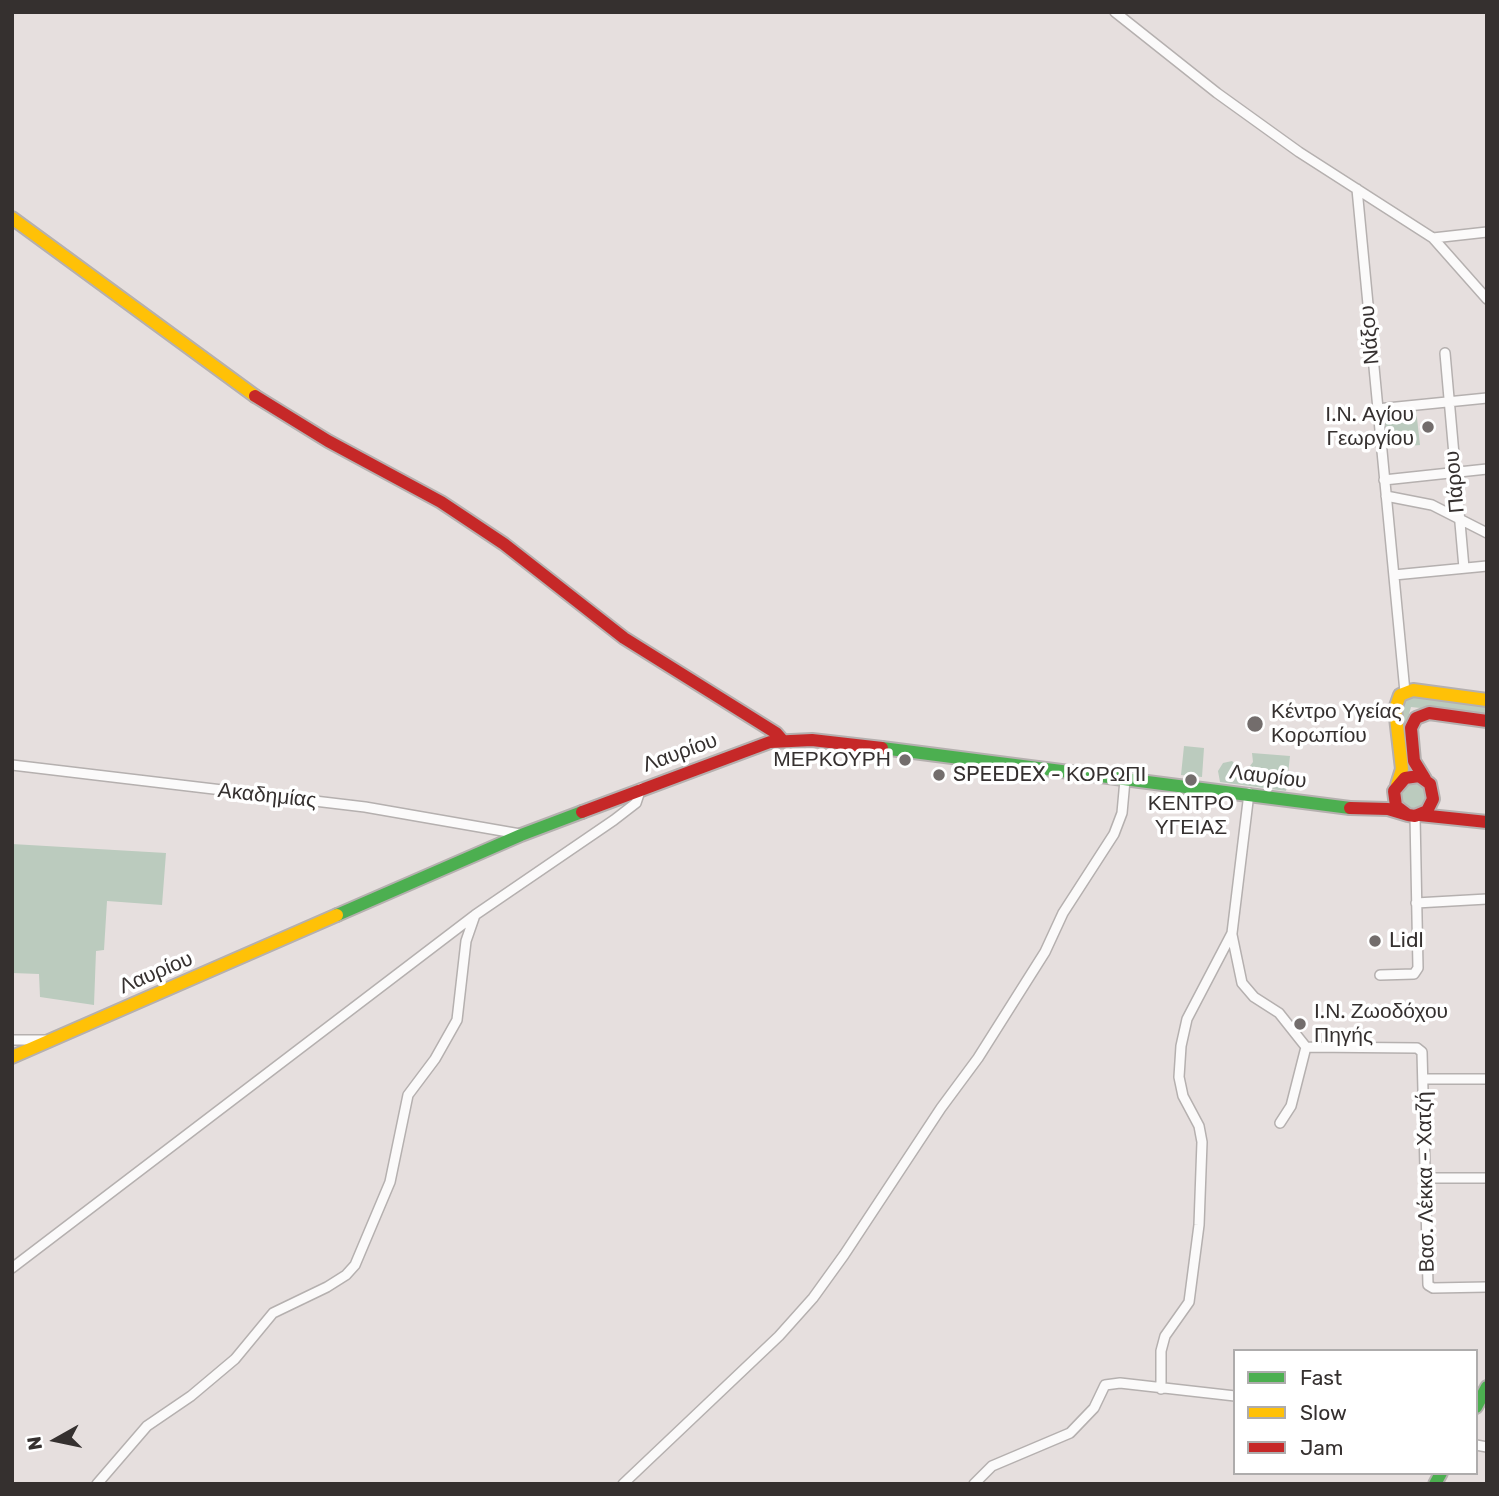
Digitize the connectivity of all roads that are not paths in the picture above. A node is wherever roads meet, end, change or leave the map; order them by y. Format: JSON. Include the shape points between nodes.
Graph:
{"nodes":[{"id":1,"x":1115,"y":12,"type":"edge"},
{"id":2,"x":1357,"y":189,"type":"junction"},
{"id":3,"x":12,"y":218,"type":"edge"},
{"id":4,"x":1487,"y":232,"type":"edge"},
{"id":5,"x":1433,"y":237,"type":"junction"},
{"id":6,"x":1487,"y":299,"type":"edge"},
{"id":7,"x":1444,"y":353,"type":"dead end"},
{"id":8,"x":1487,"y":398,"type":"edge"},
{"id":9,"x":1448,"y":401,"type":"junction"},
{"id":10,"x":1377,"y":409,"type":"junction"},
{"id":11,"x":1487,"y":469,"type":"edge"},
{"id":12,"x":1454,"y":472,"type":"junction"},
{"id":13,"x":1384,"y":481,"type":"junction"},
{"id":14,"x":1386,"y":496,"type":"junction"},
{"id":15,"x":1458,"y":518,"type":"junction"},
{"id":16,"x":1487,"y":533,"type":"edge"},
{"id":17,"x":1487,"y":566,"type":"edge"},
{"id":18,"x":1464,"y":568,"type":"junction"},
{"id":19,"x":1394,"y":575,"type":"junction"},
{"id":20,"x":1405,"y":692,"type":"junction"},
{"id":21,"x":1487,"y":700,"type":"edge"},
{"id":22,"x":1487,"y":721,"type":"edge"},
{"id":23,"x":783,"y":741,"type":"junction"},
{"id":24,"x":12,"y":765,"type":"edge"},
{"id":25,"x":1425,"y":779,"type":"junction"},
{"id":26,"x":1125,"y":780,"type":"junction"},
{"id":27,"x":641,"y":788,"type":"junction"},
{"id":28,"x":1395,"y":789,"type":"junction"},
{"id":29,"x":1249,"y":793,"type":"junction"},
{"id":30,"x":1433,"y":794,"type":"junction"},
{"id":31,"x":1361,"y":808,"type":"junction"},
{"id":32,"x":1414,"y":816,"type":"junction"},
{"id":33,"x":1450,"y":819,"type":"junction"},
{"id":34,"x":1487,"y":822,"type":"edge"},
{"id":35,"x":521,"y":835,"type":"junction"},
{"id":36,"x":1487,"y":899,"type":"edge"},
{"id":37,"x":1416,"y":903,"type":"junction"},
{"id":38,"x":475,"y":915,"type":"junction"},
{"id":39,"x":1232,"y":933,"type":"junction"},
{"id":40,"x":1380,"y":975,"type":"dead end"},
{"id":41,"x":12,"y":1040,"type":"edge"},
{"id":42,"x":49,"y":1041,"type":"junction"},
{"id":43,"x":1306,"y":1047,"type":"junction"},
{"id":44,"x":12,"y":1057,"type":"edge"},
{"id":45,"x":1425,"y":1079,"type":"junction"},
{"id":46,"x":1487,"y":1079,"type":"edge"},
{"id":47,"x":1280,"y":1123,"type":"dead end"},
{"id":48,"x":1427,"y":1178,"type":"junction"},
{"id":49,"x":1487,"y":1178,"type":"edge"},
{"id":50,"x":12,"y":1268,"type":"edge"},
{"id":51,"x":1487,"y":1287,"type":"edge"},
{"id":52,"x":1487,"y":1387,"type":"edge"},
{"id":53,"x":1161,"y":1389,"type":"junction"},
{"id":54,"x":1233,"y":1396,"type":"edge"},
{"id":55,"x":1478,"y":1403,"type":"edge"},
{"id":56,"x":97,"y":1484,"type":"edge"},
{"id":57,"x":623,"y":1484,"type":"edge"},
{"id":58,"x":974,"y":1484,"type":"edge"}],
"edges":[{"from":1,"to":2,"type":"street","via":[[1217,93]]},
{"from":2,"to":5,"type":"street"},
{"from":2,"to":10,"type":"street","name":"Νάξου"},
{"from":3,"to":23,"type":"main road","via":[[229,380],[451,508],[624,638]]},
{"from":4,"to":5,"type":"street"},
{"from":5,"to":6,"type":"street"},
{"from":7,"to":9,"type":"street","name":"Πάρου"},
{"from":8,"to":9,"type":"street"},
{"from":9,"to":10,"type":"street"},
{"from":9,"to":12,"type":"street","name":"Πάρου"},
{"from":10,"to":13,"type":"street","name":"Νάξου"},
{"from":11,"to":12,"type":"street"},
{"from":12,"to":13,"type":"street"},
{"from":12,"to":15,"type":"street","name":"Πάρου"},
{"from":13,"to":14,"type":"street","name":"Νάξου"},
{"from":14,"to":15,"type":"street","via":[[1432,505]]},
{"from":14,"to":19,"type":"street","name":"Νάξου"},
{"from":15,"to":16,"type":"street"},
{"from":15,"to":18,"type":"street","name":"Πάρου"},
{"from":17,"to":18,"type":"street"},
{"from":18,"to":19,"type":"street"},
{"from":19,"to":20,"type":"street","name":"Νάξου"},
{"from":20,"to":21,"type":"main road"},
{"from":20,"to":28,"type":"main road","via":[[1395,706],[1402,769]]},
{"from":22,"to":25,"type":"main road","via":[[1429,713],[1416,718],[1411,728],[1414,761]]},
{"from":23,"to":26,"type":"main road","name":"Λαυρίου","via":[[905,750]]},
{"from":23,"to":27,"type":"main road","name":"Λαυρίου","via":[[757,745]]},
{"from":24,"to":35,"type":"street","name":"Ακαδημίας","via":[[365,807]]},
{"from":25,"to":28,"type":"main road","via":[[1412,776]]},
{"from":25,"to":30,"type":"main road"},
{"from":26,"to":29,"type":"main road","name":"Λαυρίου"},
{"from":26,"to":57,"type":"street","via":[[1122,813],[1114,834],[1069,902],[1045,952],[844,1255],[779,1336]]},
{"from":27,"to":35,"type":"main road","name":"Λαυρίου"},
{"from":27,"to":38,"type":"street","via":[[636,803],[614,820]]},
{"from":28,"to":31,"type":"main road","via":[[1381,803]]},
{"from":28,"to":32,"type":"main road","via":[[1396,806]]},
{"from":29,"to":31,"type":"main road","name":"Λαυρίου"},
{"from":29,"to":39,"type":"street"},
{"from":30,"to":32,"type":"main road","via":[[1430,807]]},
{"from":30,"to":33,"type":"main road","via":[[1437,811]]},
{"from":31,"to":32,"type":"main road","name":"Λαυρίου"},
{"from":32,"to":33,"type":"main road","name":"Λαυρίου"},
{"from":32,"to":37,"type":"street"},
{"from":33,"to":34,"type":"main road","name":"Λαυρίου"},
{"from":35,"to":42,"type":"main road","name":"Λαυρίου"},
{"from":36,"to":37,"type":"street"},
{"from":37,"to":40,"type":"street","via":[[1417,972]]},
{"from":38,"to":50,"type":"street"},
{"from":38,"to":56,"type":"street","via":[[466,941],[457,1020],[408,1095],[390,1182],[355,1265],[327,1287],[272,1313],[235,1359],[147,1426]]},
{"from":39,"to":43,"type":"street","via":[[1242,983],[1279,1013]]},
{"from":39,"to":53,"type":"street","via":[[1187,1019],[1181,1046],[1183,1096],[1202,1142],[1199,1225],[1189,1302],[1165,1336],[1161,1351]]},
{"from":41,"to":42,"type":"street"},
{"from":42,"to":44,"type":"main road","name":"Λαυρίου"},
{"from":43,"to":45,"type":"street","name":"Βασ. Λέκκα - Χατζή","via":[[1418,1048]]},
{"from":43,"to":47,"type":"street","via":[[1291,1106]]},
{"from":45,"to":46,"type":"street"},
{"from":45,"to":48,"type":"street","name":"Βασ. Λέκκα - Χατζή"},
{"from":48,"to":49,"type":"street"},
{"from":48,"to":51,"type":"street","name":"Βασ. Λέκκα - Χατζή","via":[[1428,1285]]},
{"from":52,"to":55,"type":"main road"},
{"from":53,"to":54,"type":"street"},
{"from":53,"to":58,"type":"street","via":[[1105,1385],[1094,1408],[1070,1433],[992,1466]]}]}
